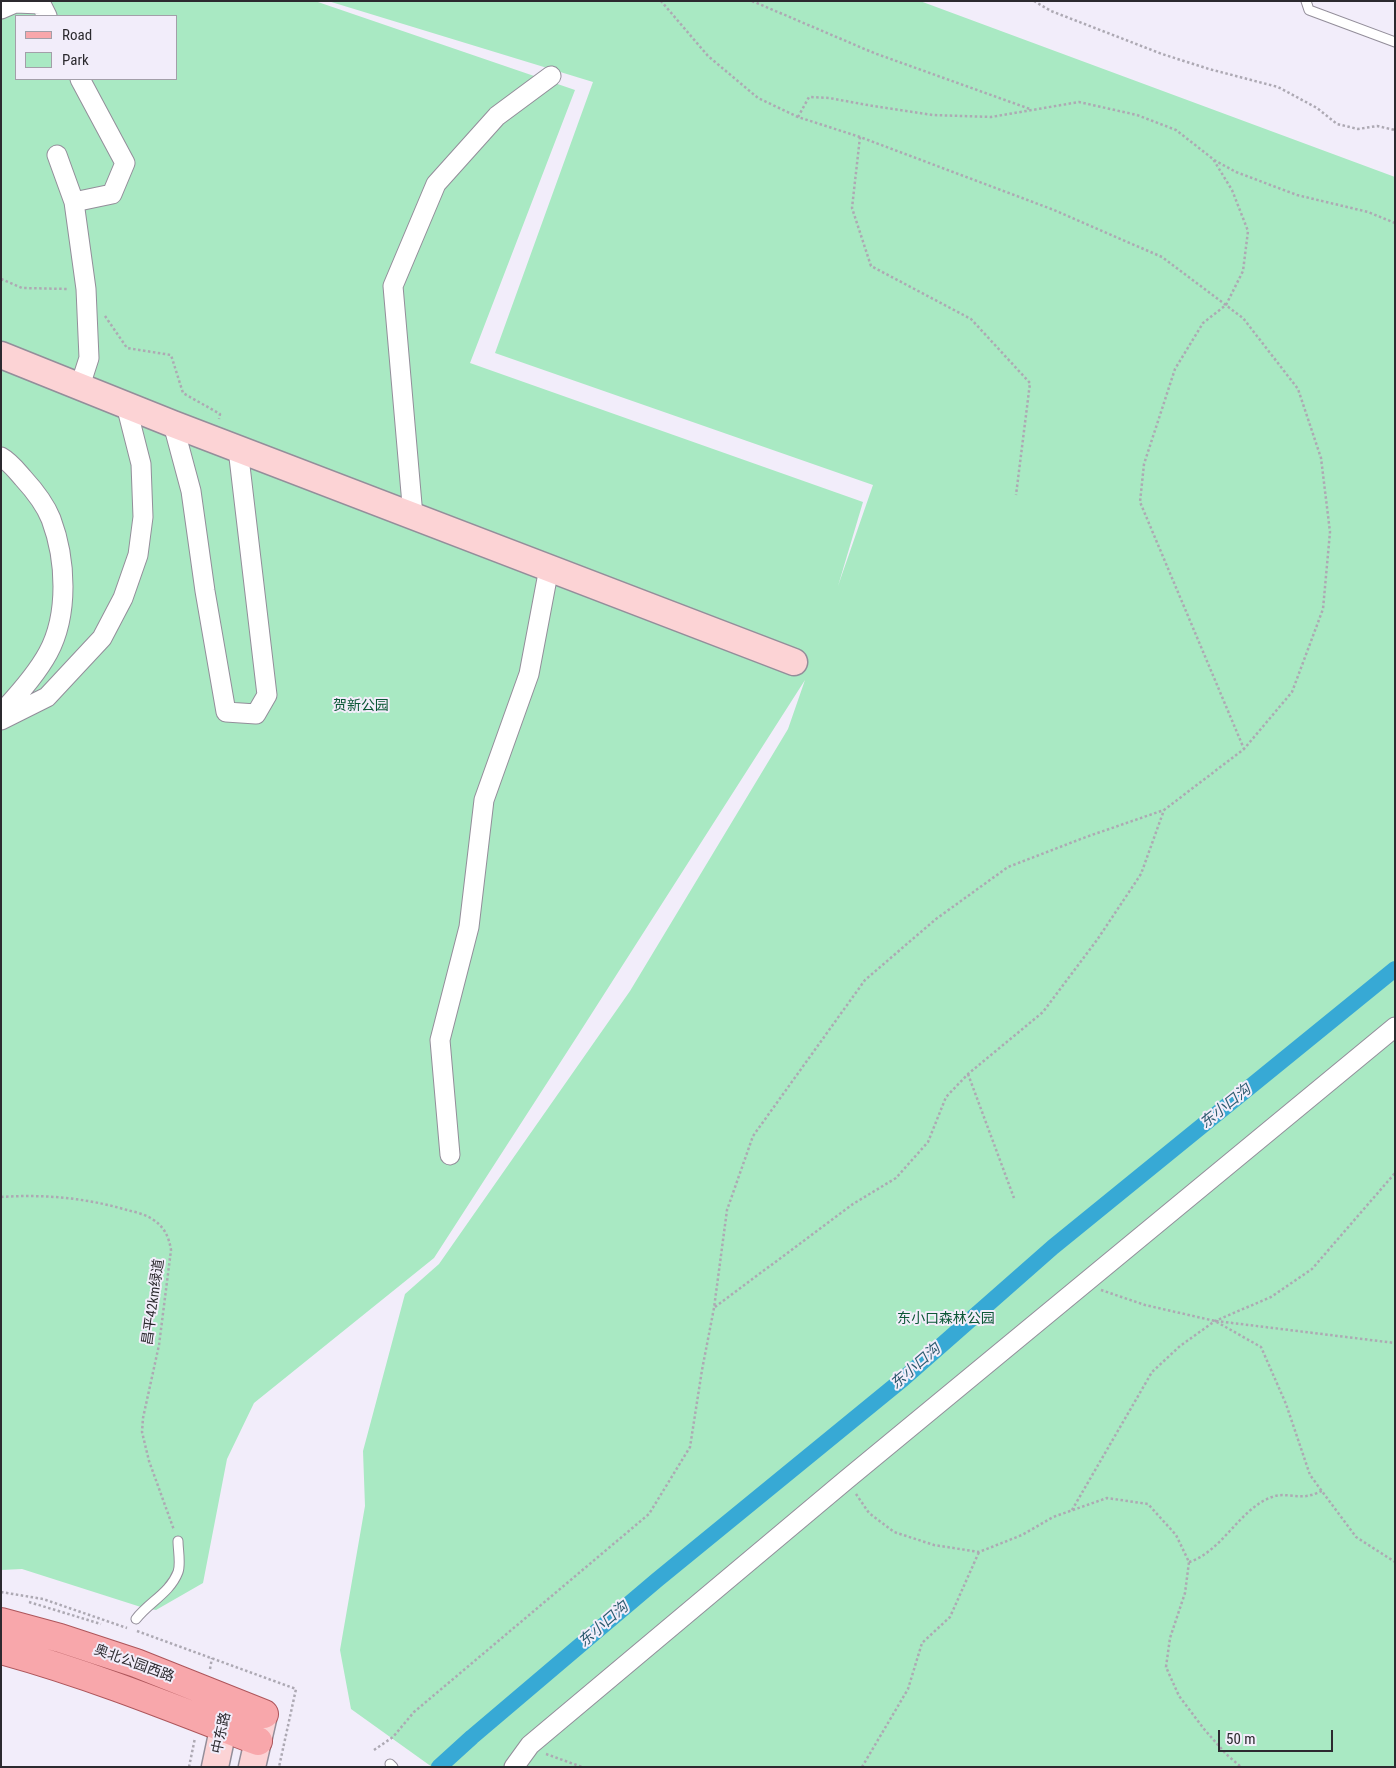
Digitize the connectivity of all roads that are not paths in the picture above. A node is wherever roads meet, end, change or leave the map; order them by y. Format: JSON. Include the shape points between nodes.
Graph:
{"nodes":[{"id":1,"x":1306,"y":1,"type":"edge"},
{"id":2,"x":1,"y":9,"type":"edge"},
{"id":3,"x":46,"y":15,"type":"edge"},
{"id":4,"x":1395,"y":42,"type":"edge"},
{"id":5,"x":551,"y":76,"type":"dead end"},
{"id":6,"x":81,"y":80,"type":"edge"},
{"id":7,"x":57,"y":155,"type":"dead end"},
{"id":8,"x":74,"y":202,"type":"junction"},
{"id":9,"x":1,"y":355,"type":"edge"},
{"id":10,"x":80,"y":386,"type":"junction"},
{"id":11,"x":126,"y":405,"type":"junction"},
{"id":12,"x":173,"y":424,"type":"junction"},
{"id":13,"x":227,"y":445,"type":"junction"},
{"id":14,"x":1,"y":457,"type":"edge"},
{"id":15,"x":413,"y":516,"type":"junction"},
{"id":16,"x":549,"y":568,"type":"junction"},
{"id":17,"x":794,"y":662,"type":"dead end"},
{"id":18,"x":1,"y":713,"type":"edge"},
{"id":19,"x":1,"y":720,"type":"edge"},
{"id":20,"x":1395,"y":1026,"type":"edge"},
{"id":21,"x":450,"y":1156,"type":"dead end"},
{"id":22,"x":178,"y":1541,"type":"road end"},
{"id":23,"x":136,"y":1619,"type":"dead end"},
{"id":24,"x":1,"y":1622,"type":"edge"},
{"id":25,"x":1,"y":1650,"type":"edge"},
{"id":26,"x":229,"y":1700,"type":"junction"},
{"id":27,"x":264,"y":1714,"type":"joint"},
{"id":28,"x":223,"y":1728,"type":"junction"},
{"id":29,"x":255,"y":1754,"type":"edge"},
{"id":30,"x":215,"y":1767,"type":"edge"},
{"id":31,"x":514,"y":1767,"type":"edge"}],
"edges":[{"from":1,"to":4,"type":"lane","via":[[1309,10]]},
{"from":2,"to":3,"type":"street","via":[[15,3],[41,4]]},
{"from":5,"to":15,"type":"street","via":[[497,116],[436,184],[393,286]]},
{"from":6,"to":8,"type":"street","via":[[125,163],[112,194]]},
{"from":7,"to":8,"type":"street"},
{"from":8,"to":10,"type":"street","via":[[86,289],[89,358]]},
{"from":9,"to":10,"type":"street"},
{"from":10,"to":11,"type":"street"},
{"from":11,"to":12,"type":"street"},
{"from":11,"to":19,"type":"street","via":[[140,464],[143,517],[138,555],[123,598],[102,638],[48,697]]},
{"from":12,"to":13,"type":"street"},
{"from":12,"to":13,"type":"street","via":[[191,491],[226,712],[256,714],[267,695]]},
{"from":13,"to":15,"type":"street"},
{"from":14,"to":18,"type":"street","via":[[35,492],[50,517],[59,545],[62,580],[61,611],[48,652],[30,680]]},
{"from":15,"to":16,"type":"street"},
{"from":16,"to":17,"type":"street"},
{"from":16,"to":21,"type":"street","via":[[528,674],[484,800],[469,927],[440,1040]]},
{"from":20,"to":31,"type":"street","via":[[530,1745]]},
{"from":22,"to":23,"type":"lane","via":[[178,1572],[165,1593],[144,1608]]},
{"from":24,"to":26,"type":"main road","name":"奥北公园西路","via":[[128,1660]]},
{"from":25,"to":28,"type":"main road","name":"奥北公园西路","via":[[94,1678]]},
{"from":26,"to":27,"type":"main road","name":"奥北公园西路"},
{"from":26,"to":28,"type":"street","name":"中东路"},
{"from":27,"to":29,"type":"street"},
{"from":28,"to":29,"type":"main road","name":"奥北公园西路"},
{"from":28,"to":30,"type":"street","name":"中东路"}]}
